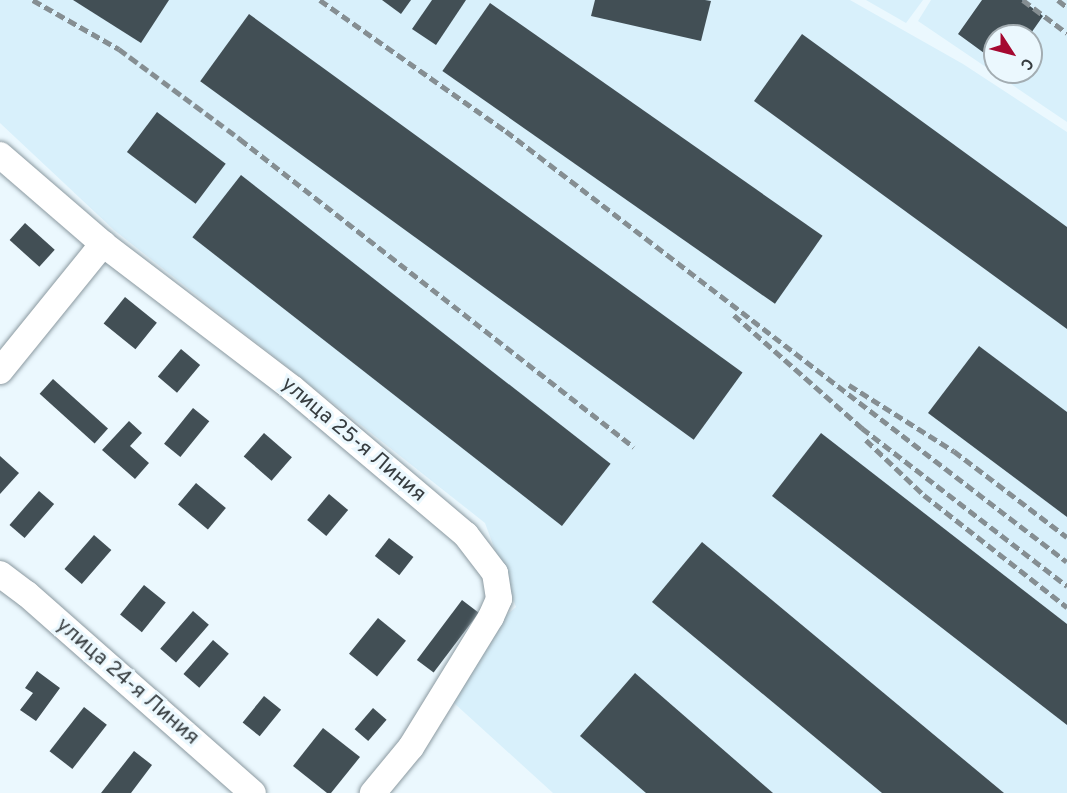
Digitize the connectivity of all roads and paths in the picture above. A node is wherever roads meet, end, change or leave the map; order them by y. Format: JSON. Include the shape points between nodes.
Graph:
{"nodes":[{"id":1,"x":0,"y":155,"type":"edge"},
{"id":2,"x":103,"y":244,"type":"junction"},
{"id":3,"x":0,"y":371,"type":"edge"},
{"id":4,"x":0,"y":574,"type":"edge"},
{"id":5,"x":253,"y":793,"type":"edge"},
{"id":6,"x":373,"y":793,"type":"edge"}],
"edges":[{"from":1,"to":2,"type":"street","name":"улица 25-я Линия"},
{"from":2,"to":3,"type":"street"},
{"from":2,"to":6,"type":"street","name":"улица 25-я Линия","via":[[292,388],[466,535],[495,573],[499,599],[491,617],[411,747]]},
{"from":4,"to":5,"type":"street","name":"улица 24-я Линия"}]}
